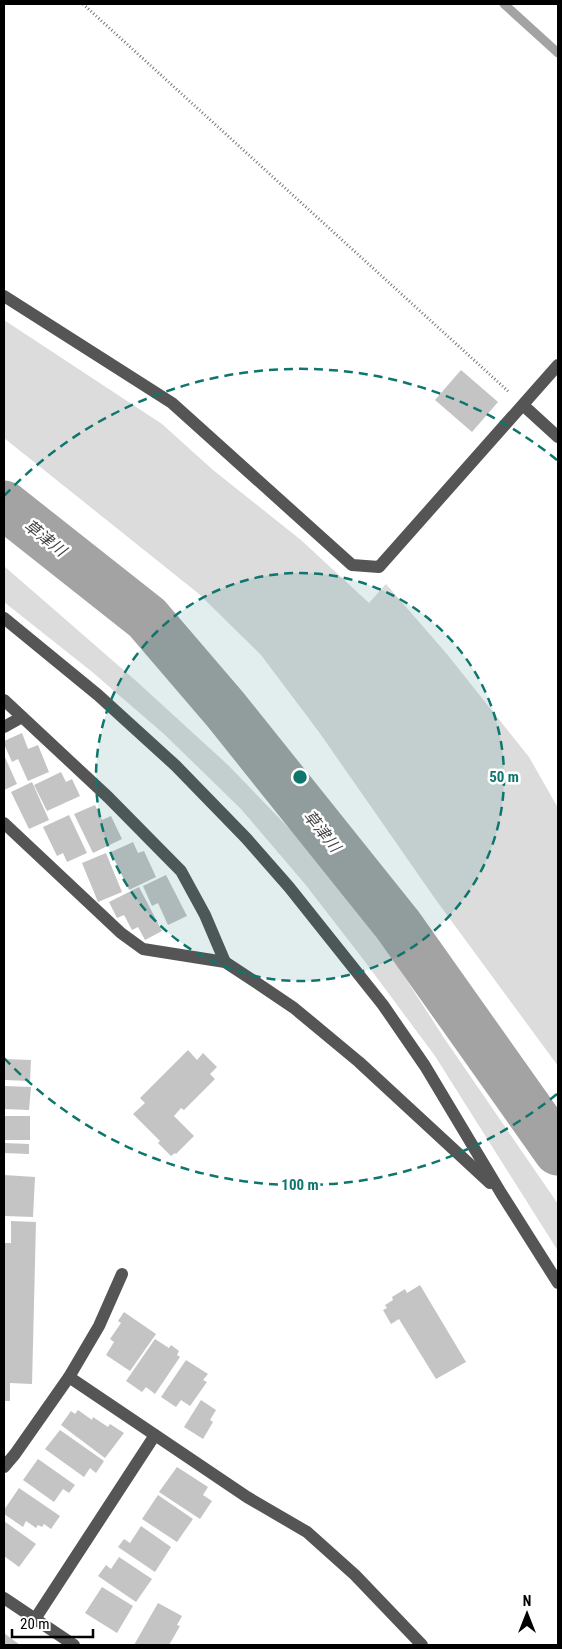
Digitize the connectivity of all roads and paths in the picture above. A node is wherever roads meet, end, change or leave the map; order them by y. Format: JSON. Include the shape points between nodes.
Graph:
{"nodes":[{"id":1,"x":83,"y":4,"type":"edge"},
{"id":2,"x":4,"y":296,"type":"edge"},
{"id":3,"x":558,"y":366,"type":"edge"},
{"id":4,"x":524,"y":406,"type":"junction"},
{"id":5,"x":558,"y":437,"type":"edge"},
{"id":6,"x":4,"y":618,"type":"edge"},
{"id":7,"x":4,"y":700,"type":"edge"},
{"id":8,"x":22,"y":717,"type":"junction"},
{"id":9,"x":4,"y":727,"type":"edge"},
{"id":10,"x":4,"y":823,"type":"edge"},
{"id":11,"x":225,"y":962,"type":"junction"},
{"id":12,"x":501,"y":1193,"type":"junction"},
{"id":13,"x":122,"y":1274,"type":"dead end"},
{"id":14,"x":558,"y":1283,"type":"edge"},
{"id":15,"x":68,"y":1376,"type":"junction"},
{"id":16,"x":155,"y":1435,"type":"junction"},
{"id":17,"x":4,"y":1468,"type":"edge"},
{"id":18,"x":4,"y":1598,"type":"edge"},
{"id":19,"x":35,"y":1619,"type":"junction"},
{"id":20,"x":56,"y":1640,"type":"edge"},
{"id":21,"x":74,"y":1645,"type":"edge"},
{"id":22,"x":422,"y":1645,"type":"edge"}],
"edges":[{"from":1,"to":4,"type":"path"},
{"from":2,"to":4,"type":"street","via":[[172,403],[352,565],[378,567]]},
{"from":3,"to":4,"type":"street"},
{"from":4,"to":5,"type":"street"},
{"from":6,"to":12,"type":"street","via":[[176,766],[290,886],[383,1005],[425,1066]]},
{"from":7,"to":8,"type":"street"},
{"from":8,"to":9,"type":"street"},
{"from":8,"to":11,"type":"street","via":[[181,871]]},
{"from":10,"to":11,"type":"street","via":[[121,933],[143,949]]},
{"from":11,"to":12,"type":"street","via":[[294,1008],[352,1056]]},
{"from":12,"to":14,"type":"street"},
{"from":13,"to":15,"type":"street","via":[[99,1326]]},
{"from":15,"to":16,"type":"street"},
{"from":15,"to":17,"type":"street"},
{"from":16,"to":19,"type":"street"},
{"from":16,"to":22,"type":"street","via":[[247,1498],[307,1532],[355,1575]]},
{"from":18,"to":19,"type":"street"},
{"from":19,"to":20,"type":"street"},
{"from":20,"to":21,"type":"street"}]}
